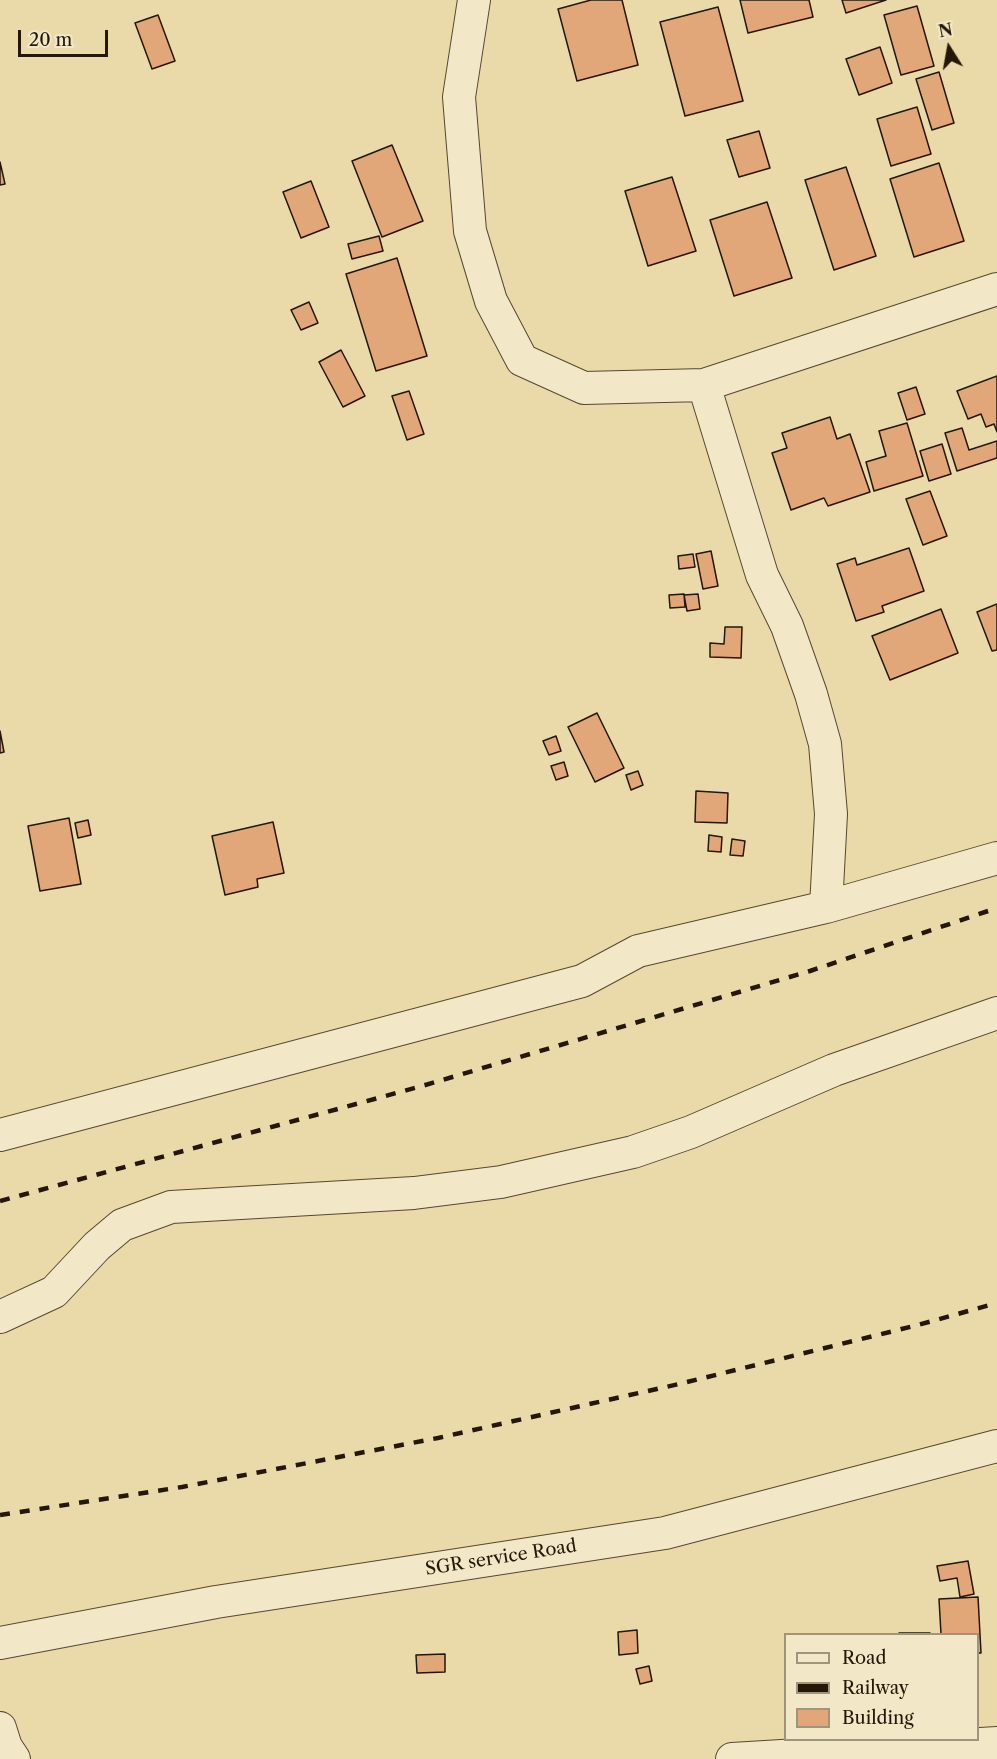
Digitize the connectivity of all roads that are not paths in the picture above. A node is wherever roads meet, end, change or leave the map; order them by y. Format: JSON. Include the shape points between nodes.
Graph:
{"nodes":[{"id":1,"x":474,"y":0,"type":"edge"},
{"id":2,"x":997,"y":289,"type":"edge"},
{"id":3,"x":704,"y":385,"type":"junction"},
{"id":4,"x":997,"y":858,"type":"edge"},
{"id":5,"x":826,"y":907,"type":"junction"},
{"id":6,"x":997,"y":1013,"type":"edge"},
{"id":7,"x":0,"y":1135,"type":"edge"},
{"id":8,"x":0,"y":1317,"type":"edge"},
{"id":9,"x":997,"y":1446,"type":"edge"},
{"id":10,"x":0,"y":1643,"type":"edge"},
{"id":11,"x":0,"y":1728,"type":"edge"},
{"id":12,"x":997,"y":1743,"type":"edge"},
{"id":13,"x":14,"y":1759,"type":"edge"},
{"id":14,"x":732,"y":1759,"type":"edge"}],
"edges":[{"from":1,"to":3,"type":"street","via":[[459,97],[470,231],[491,301],[522,360],[584,388]]},
{"from":2,"to":3,"type":"street"},
{"from":3,"to":5,"type":"street","via":[[762,575],[787,626],[825,744],[831,814]]},
{"from":4,"to":5,"type":"street"},
{"from":5,"to":7,"type":"street","via":[[638,951],[582,981]]},
{"from":6,"to":8,"type":"street","via":[[834,1070],[691,1132],[623,1154],[501,1182],[425,1191],[171,1207],[122,1226],[97,1246],[54,1292]]},
{"from":9,"to":10,"type":"street","name":"SGR service Road","via":[[665,1533],[216,1602]]},
{"from":11,"to":13,"type":"street"},
{"from":12,"to":14,"type":"street"}]}
